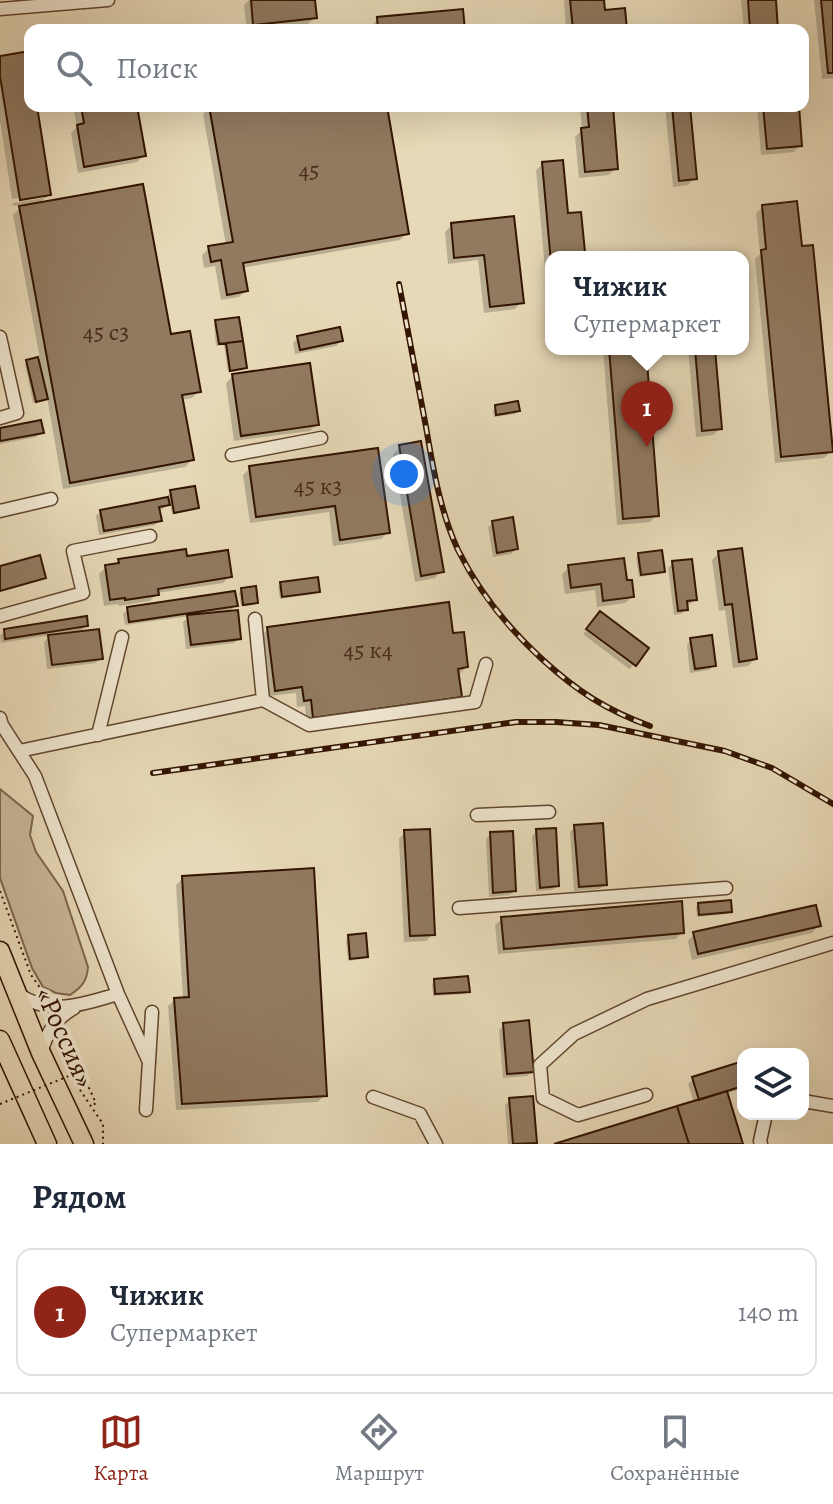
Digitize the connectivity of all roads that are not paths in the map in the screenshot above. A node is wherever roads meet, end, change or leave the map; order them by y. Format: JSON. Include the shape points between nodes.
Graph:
{"nodes":[{"id":1,"x":108,"y":0,"type":"edge"},
{"id":2,"x":0,"y":9,"type":"edge"},
{"id":3,"x":0,"y":337,"type":"edge"},
{"id":4,"x":0,"y":418,"type":"edge"},
{"id":5,"x":321,"y":438,"type":"dead end"},
{"id":6,"x":232,"y":455,"type":"dead end"},
{"id":7,"x":51,"y":499,"type":"dead end"},
{"id":8,"x":0,"y":511,"type":"edge"},
{"id":9,"x":150,"y":536,"type":"dead end"},
{"id":10,"x":0,"y":616,"type":"edge"},
{"id":11,"x":255,"y":619,"type":"dead end"},
{"id":12,"x":122,"y":637,"type":"dead end"},
{"id":13,"x":486,"y":664,"type":"dead end"},
{"id":14,"x":263,"y":700,"type":"junction"},
{"id":15,"x":0,"y":718,"type":"edge"},
{"id":16,"x":98,"y":735,"type":"junction"},
{"id":17,"x":19,"y":751,"type":"junction"},
{"id":18,"x":549,"y":812,"type":"dead end"},
{"id":19,"x":477,"y":815,"type":"dead end"},
{"id":20,"x":726,"y":888,"type":"dead end"},
{"id":21,"x":459,"y":908,"type":"dead end"},
{"id":22,"x":833,"y":943,"type":"edge"},
{"id":23,"x":0,"y":951,"type":"edge"},
{"id":24,"x":16,"y":993,"type":"junction"},
{"id":25,"x":118,"y":994,"type":"junction"},
{"id":26,"x":80,"y":1004,"type":"junction"},
{"id":27,"x":152,"y":1012,"type":"dead end"},
{"id":28,"x":0,"y":1040,"type":"edge"},
{"id":29,"x":41,"y":1053,"type":"junction"},
{"id":30,"x":149,"y":1062,"type":"junction"},
{"id":31,"x":646,"y":1095,"type":"dead end"},
{"id":32,"x":373,"y":1097,"type":"dead end"},
{"id":33,"x":809,"y":1102,"type":"edge"},
{"id":34,"x":833,"y":1106,"type":"edge"},
{"id":35,"x":146,"y":1110,"type":"dead end"},
{"id":36,"x":765,"y":1120,"type":"edge"},
{"id":37,"x":47,"y":1144,"type":"edge"},
{"id":38,"x":84,"y":1144,"type":"edge"},
{"id":39,"x":436,"y":1144,"type":"edge"},
{"id":40,"x":761,"y":1144,"type":"edge"}],
"edges":[{"from":1,"to":2,"type":"lane"},
{"from":3,"to":4,"type":"lane","via":[[17,413]]},
{"from":5,"to":6,"type":"lane"},
{"from":7,"to":8,"type":"lane"},
{"from":9,"to":10,"type":"lane","via":[[73,551],[83,593]]},
{"from":11,"to":14,"type":"lane"},
{"from":12,"to":16,"type":"lane"},
{"from":13,"to":14,"type":"lane","via":[[475,702],[309,725]]},
{"from":14,"to":16,"type":"lane"},
{"from":15,"to":17,"type":"lane"},
{"from":16,"to":17,"type":"lane"},
{"from":17,"to":25,"type":"lane","via":[[35,776]]},
{"from":18,"to":19,"type":"lane"},
{"from":20,"to":21,"type":"lane"},
{"from":22,"to":31,"type":"lane","via":[[647,999],[574,1034],[540,1065],[543,1098],[578,1115]]},
{"from":23,"to":24,"type":"highway","name":"«Россия»"},
{"from":24,"to":26,"type":"lane","via":[[42,1006]]},
{"from":24,"to":29,"type":"highway","name":"«Россия»"},
{"from":25,"to":26,"type":"lane"},
{"from":25,"to":30,"type":"lane"},
{"from":26,"to":29,"type":"lane","via":[[52,1025]]},
{"from":27,"to":30,"type":"lane"},
{"from":28,"to":37,"type":"highway"},
{"from":29,"to":38,"type":"highway","name":"«Россия»"},
{"from":30,"to":35,"type":"lane"},
{"from":32,"to":39,"type":"lane","via":[[420,1114]]},
{"from":33,"to":34,"type":"lane"},
{"from":36,"to":40,"type":"lane"}]}
